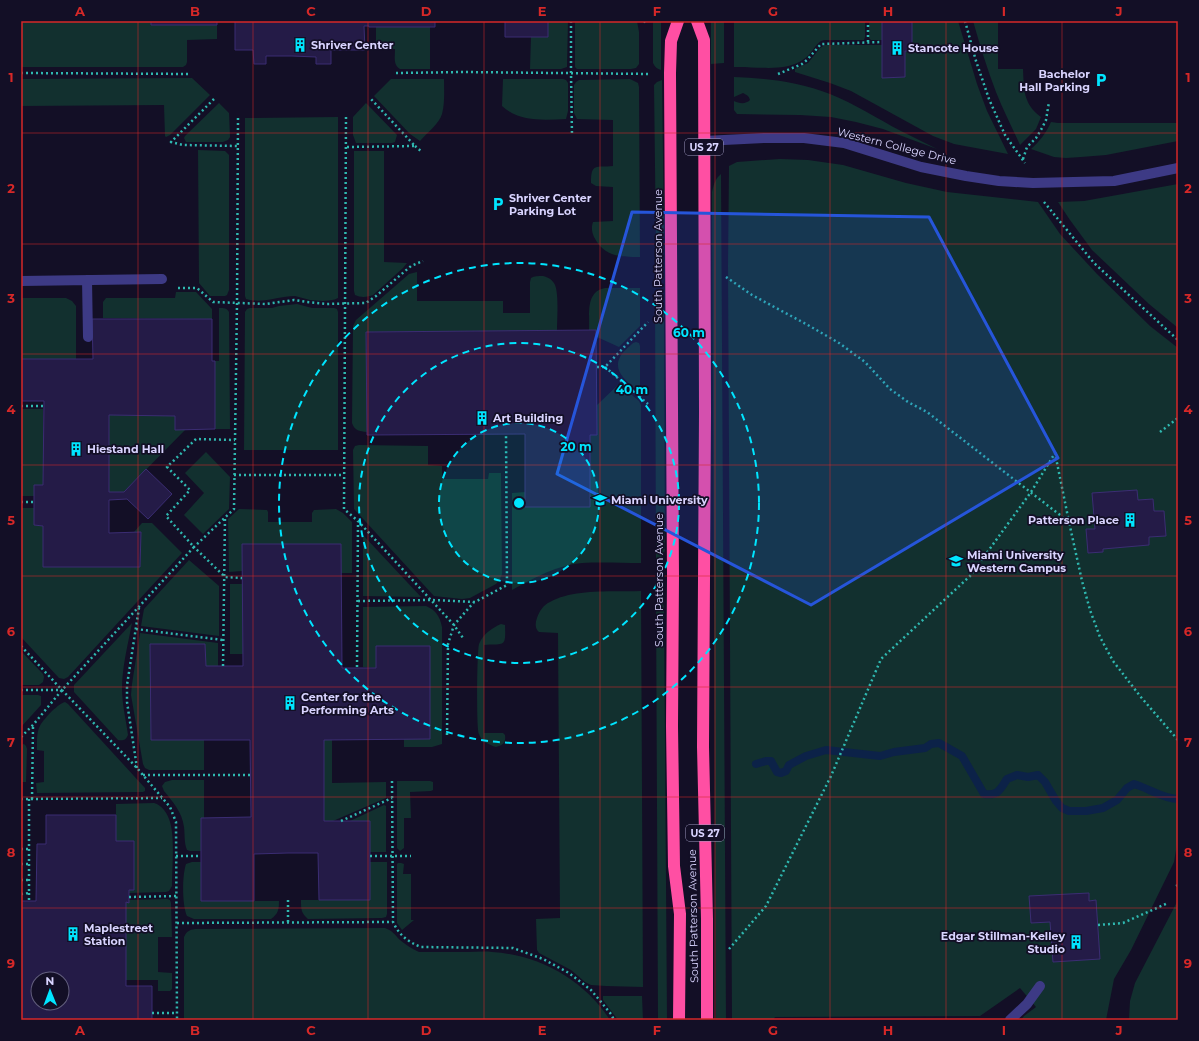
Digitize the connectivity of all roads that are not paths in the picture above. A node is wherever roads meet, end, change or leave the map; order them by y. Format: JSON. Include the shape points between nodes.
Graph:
{"nodes":[{"id":1,"x":678,"y":21,"type":"edge"},
{"id":2,"x":696,"y":21,"type":"edge"},
{"id":3,"x":704,"y":141,"type":"junction"},
{"id":4,"x":1178,"y":168,"type":"edge"},
{"id":5,"x":162,"y":279,"type":"road end"},
{"id":6,"x":87,"y":280,"type":"junction"},
{"id":7,"x":21,"y":281,"type":"edge"},
{"id":8,"x":88,"y":337,"type":"dead end"},
{"id":9,"x":1040,"y":986,"type":"dead end"},
{"id":10,"x":679,"y":1020,"type":"edge"},
{"id":11,"x":707,"y":1020,"type":"edge"},
{"id":12,"x":1010,"y":1020,"type":"edge"}],
"edges":[{"from":1,"to":10,"type":"highway","name":"South Patterson Avenue","number":"US 27","via":[[671,41],[670,73],[672,726],[674,866],[680,914]]},
{"from":2,"to":3,"type":"highway","name":"South Patterson Avenue","number":"US 27","via":[[704,40]]},
{"from":3,"to":4,"type":"street","name":"Western College Drive","via":[[804,138],[844,143],[921,167],[999,181],[1034,183],[1114,181]]},
{"from":3,"to":11,"type":"highway","name":"South Patterson Avenue","number":"US 27","via":[[703,747]]},
{"from":5,"to":6,"type":"street"},
{"from":6,"to":7,"type":"street"},
{"from":6,"to":8,"type":"street"},
{"from":9,"to":12,"type":"street","via":[[1028,1004]]}]}
